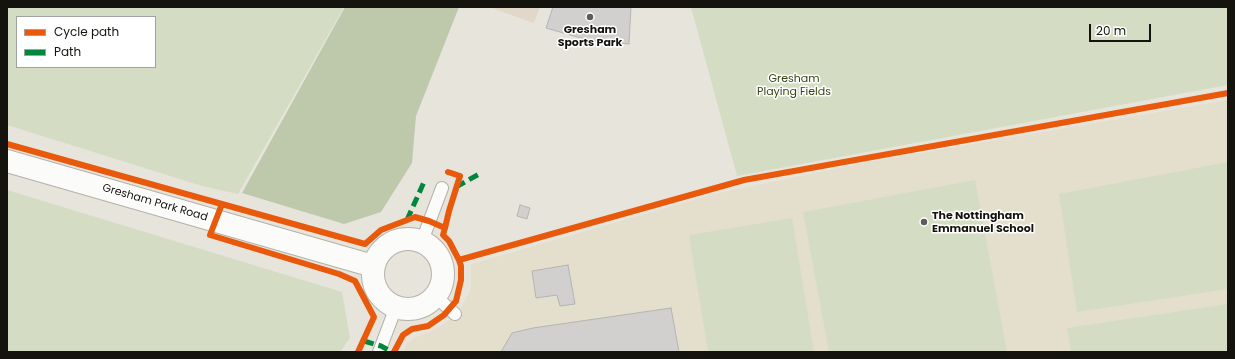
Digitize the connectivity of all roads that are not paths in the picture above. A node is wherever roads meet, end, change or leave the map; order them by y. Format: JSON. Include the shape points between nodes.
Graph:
{"nodes":[{"id":1,"x":7,"y":161,"type":"edge"},
{"id":2,"x":442,"y":188,"type":"dead end"},
{"id":3,"x":422,"y":241,"type":"junction"},
{"id":4,"x":373,"y":266,"type":"junction"},
{"id":5,"x":435,"y":296,"type":"junction"},
{"id":6,"x":396,"y":307,"type":"junction"},
{"id":7,"x":455,"y":314,"type":"dead end"},
{"id":8,"x":379,"y":352,"type":"edge"}],
"edges":[{"from":1,"to":4,"type":"street","name":"Gresham Park Road"},
{"from":2,"to":3,"type":"lane"},
{"from":3,"to":4,"type":"street","via":[[403,238],[386,245],[378,254]]},
{"from":3,"to":5,"type":"street","via":[[432,248],[442,264],[443,276]]},
{"from":4,"to":6,"type":"street","via":[[375,287],[381,297]]},
{"from":5,"to":6,"type":"street","via":[[420,307]]},
{"from":5,"to":7,"type":"lane"},
{"from":6,"to":8,"type":"lane"}]}
